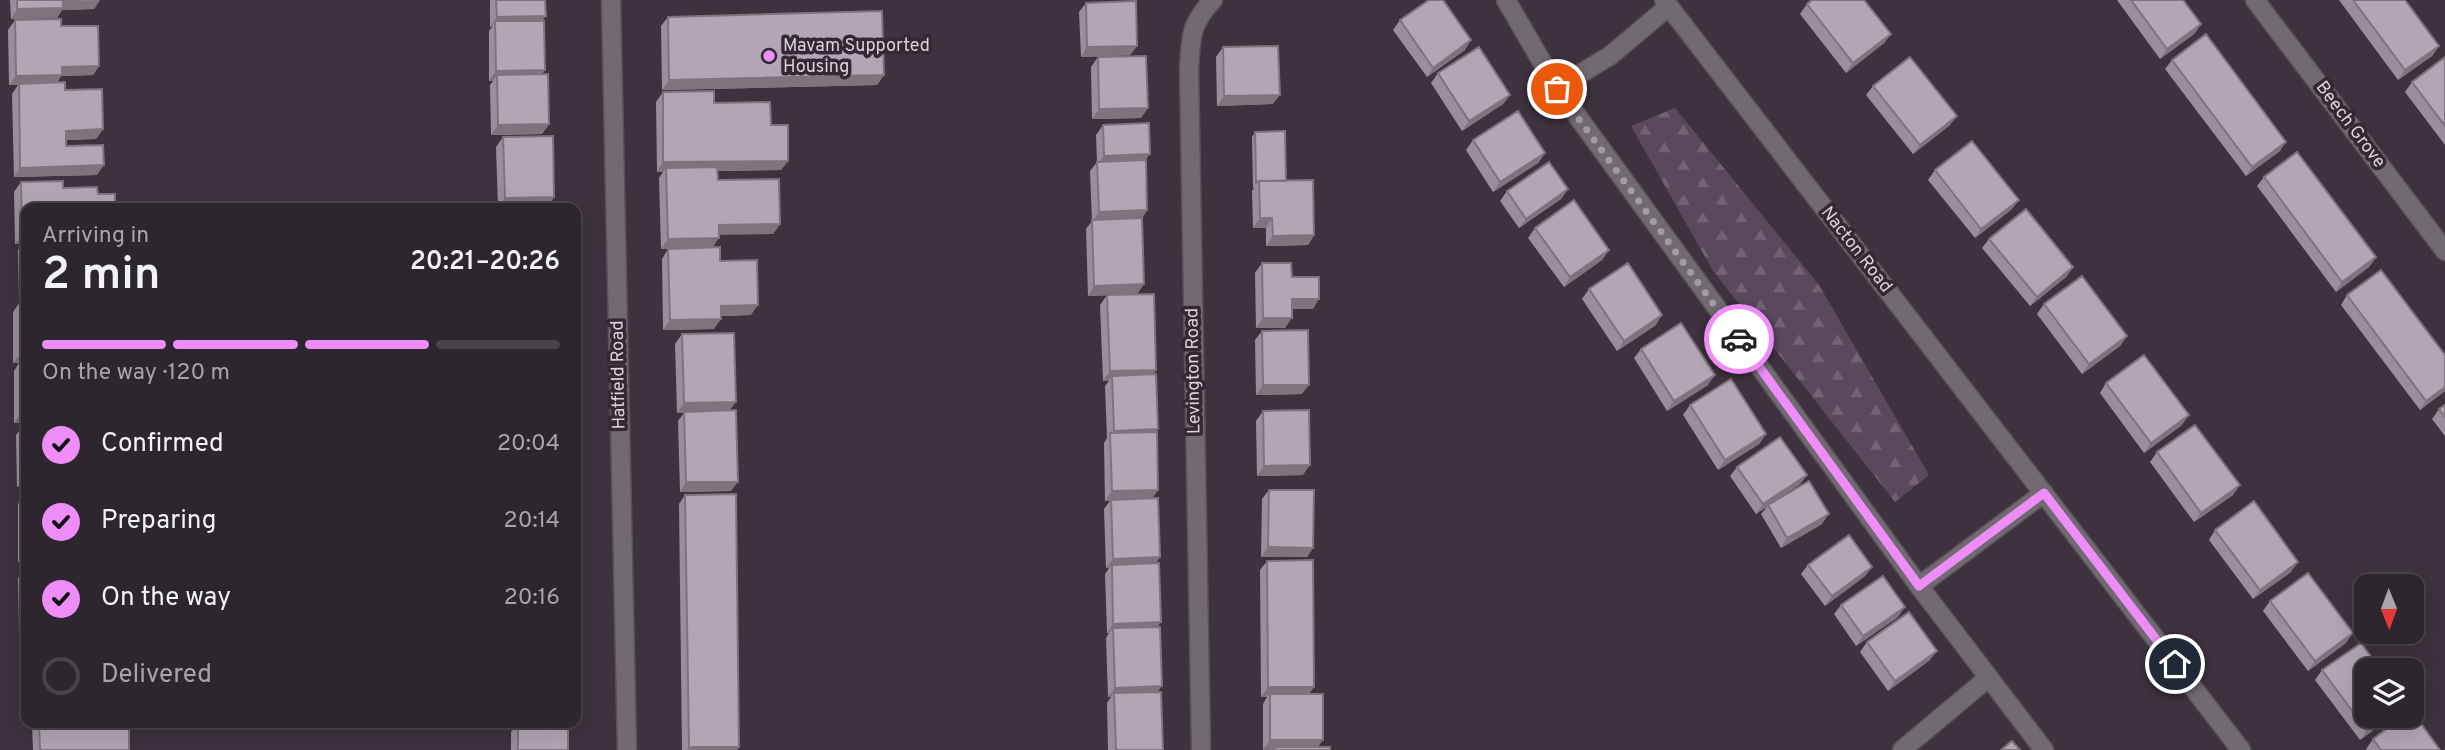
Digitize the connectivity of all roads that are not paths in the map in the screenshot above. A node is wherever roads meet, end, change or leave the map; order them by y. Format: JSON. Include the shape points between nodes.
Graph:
{"nodes":[{"id":1,"x":611,"y":0,"type":"edge"},
{"id":2,"x":1213,"y":0,"type":"edge"},
{"id":3,"x":1506,"y":0,"type":"edge"},
{"id":4,"x":2255,"y":0,"type":"edge"},
{"id":5,"x":1666,"y":4,"type":"edge"},
{"id":6,"x":1557,"y":89,"type":"junction"},
{"id":7,"x":2445,"y":251,"type":"edge"},
{"id":8,"x":2044,"y":493,"type":"junction"},
{"id":9,"x":1919,"y":586,"type":"junction"},
{"id":10,"x":1988,"y":678,"type":"junction"},
{"id":11,"x":627,"y":750,"type":"edge"},
{"id":12,"x":1201,"y":750,"type":"edge"},
{"id":13,"x":1902,"y":750,"type":"edge"},
{"id":14,"x":2045,"y":750,"type":"edge"},
{"id":15,"x":2241,"y":750,"type":"edge"}],
"edges":[{"from":1,"to":11,"type":"street","name":"Hatfield Road"},
{"from":2,"to":12,"type":"street","name":"Levington Road","via":[[1191,31],[1189,69]]},
{"from":3,"to":6,"type":"street"},
{"from":4,"to":7,"type":"street","name":"Beech Grove"},
{"from":5,"to":6,"type":"street","name":"Nacton Road","via":[[1611,55]]},
{"from":5,"to":8,"type":"street","name":"Nacton Road"},
{"from":6,"to":9,"type":"street"},
{"from":8,"to":9,"type":"street"},
{"from":8,"to":15,"type":"street","name":"Nacton Road"},
{"from":9,"to":10,"type":"street"},
{"from":10,"to":13,"type":"street"},
{"from":10,"to":14,"type":"street"}]}
